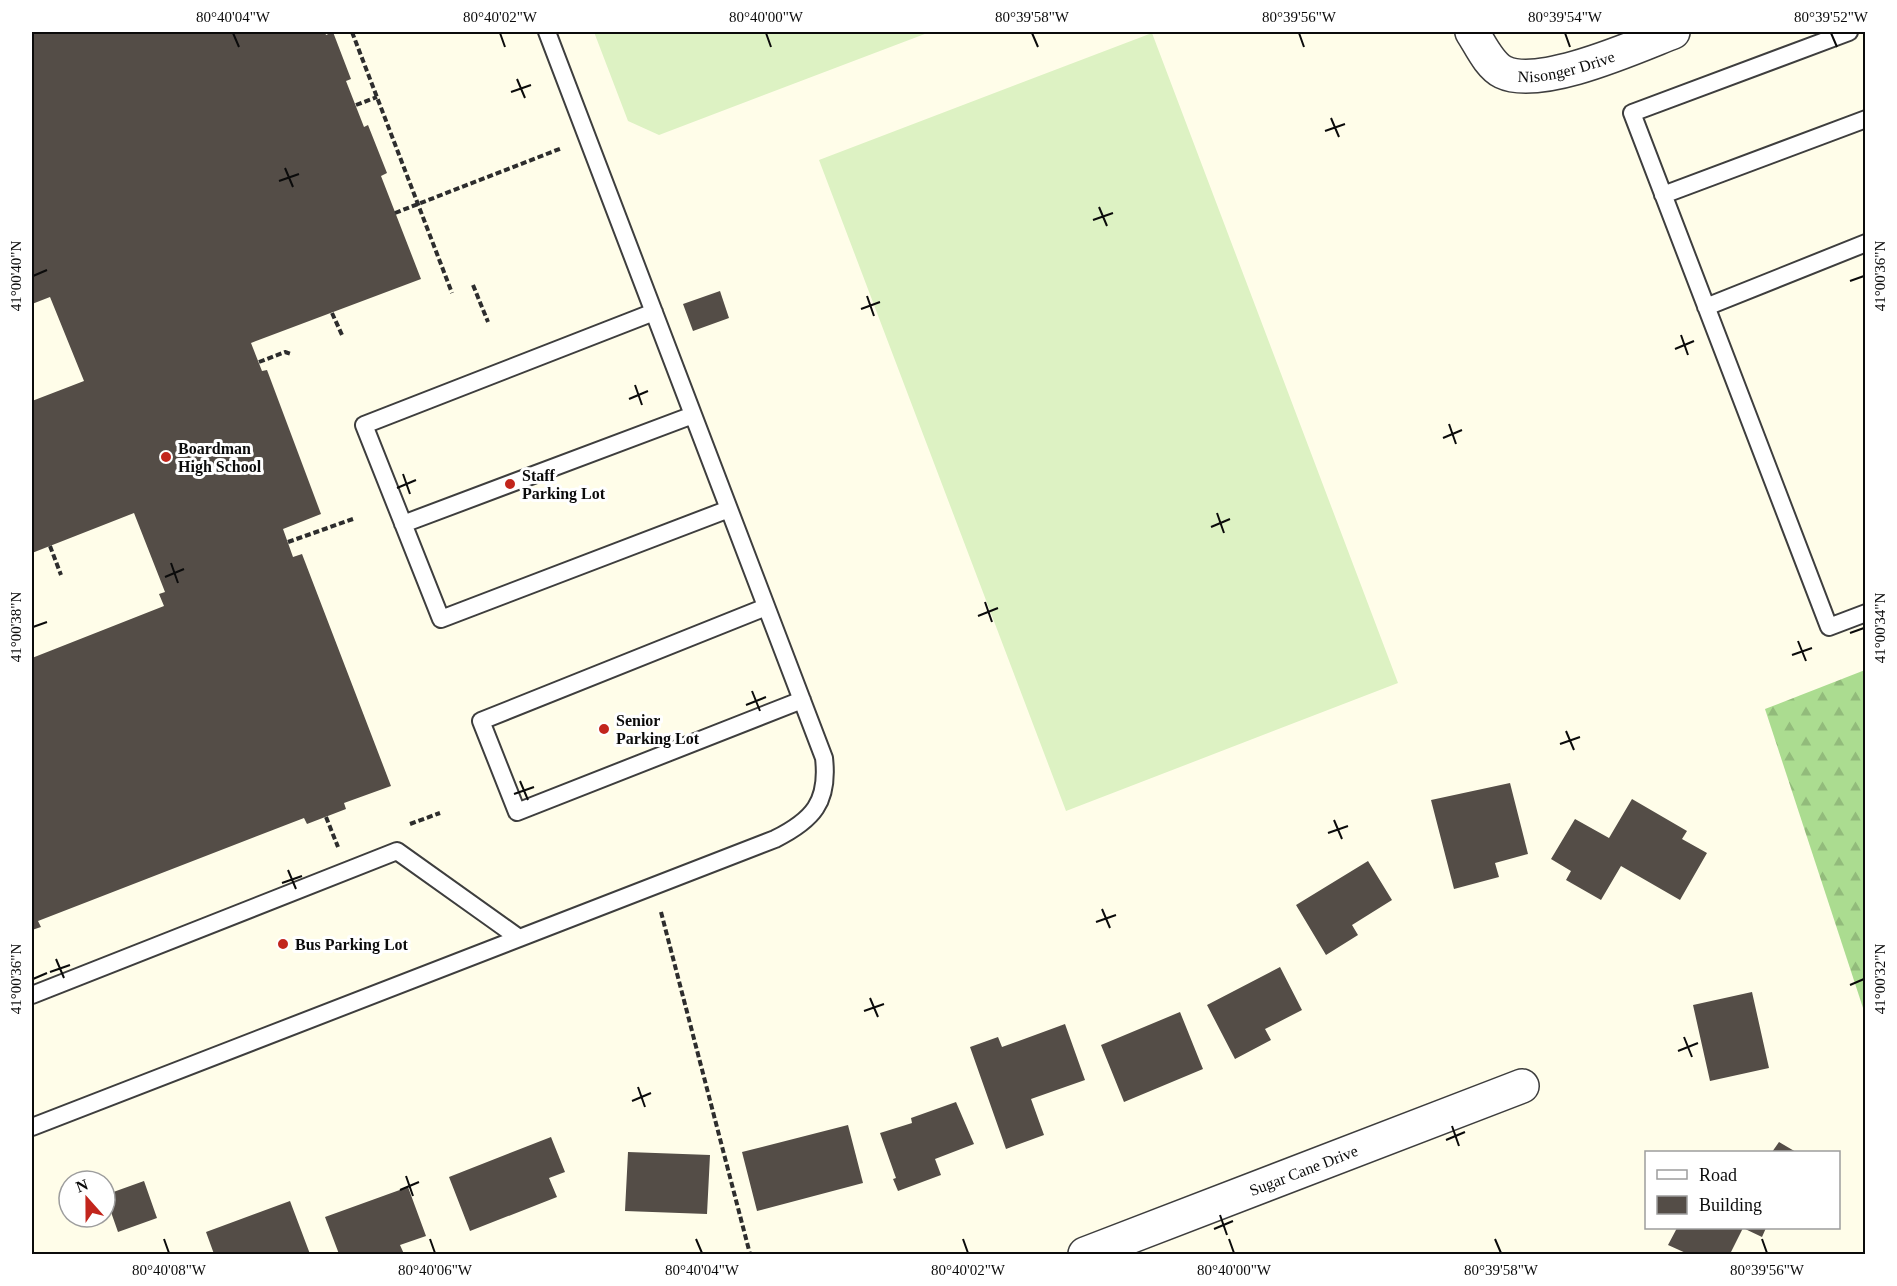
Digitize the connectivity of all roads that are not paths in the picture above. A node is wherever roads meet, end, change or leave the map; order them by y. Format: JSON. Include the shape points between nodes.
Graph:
{"nodes":[{"id":1,"x":547,"y":32,"type":"edge"},
{"id":2,"x":1472,"y":32,"type":"edge"},
{"id":3,"x":1673,"y":32,"type":"edge"},
{"id":4,"x":1849,"y":32,"type":"edge"},
{"id":5,"x":1866,"y":119,"type":"edge"},
{"id":6,"x":1663,"y":195,"type":"junction"},
{"id":7,"x":1866,"y":243,"type":"edge"},
{"id":8,"x":1706,"y":308,"type":"junction"},
{"id":9,"x":654,"y":312,"type":"junction"},
{"id":10,"x":693,"y":415,"type":"junction"},
{"id":11,"x":729,"y":509,"type":"junction"},
{"id":12,"x":403,"y":524,"type":"junction"},
{"id":13,"x":766,"y":607,"type":"junction"},
{"id":14,"x":1866,"y":613,"type":"edge"},
{"id":15,"x":802,"y":700,"type":"junction"},
{"id":16,"x":519,"y":938,"type":"junction"},
{"id":17,"x":32,"y":995,"type":"edge"},
{"id":18,"x":1522,"y":1086,"type":"dead end"},
{"id":19,"x":32,"y":1128,"type":"edge"},
{"id":20,"x":1085,"y":1254,"type":"edge"}],
"edges":[{"from":1,"to":9,"type":"lane"},
{"from":2,"to":3,"type":"street","name":"Nisonger Drive","via":[[1504,72],[1533,76],[1594,63]]},
{"from":4,"to":6,"type":"lane","via":[[1632,113]]},
{"from":5,"to":6,"type":"lane"},
{"from":6,"to":8,"type":"lane"},
{"from":7,"to":8,"type":"lane"},
{"from":8,"to":14,"type":"lane","via":[[1829,627]]},
{"from":9,"to":10,"type":"lane"},
{"from":9,"to":12,"type":"lane","via":[[364,425]]},
{"from":10,"to":11,"type":"lane"},
{"from":10,"to":12,"type":"lane"},
{"from":11,"to":12,"type":"lane","via":[[441,619]]},
{"from":11,"to":13,"type":"lane"},
{"from":13,"to":15,"type":"lane"},
{"from":13,"to":15,"type":"lane","via":[[481,721],[517,812]]},
{"from":15,"to":16,"type":"lane","via":[[824,758],[826,780],[811,815],[795,829]]},
{"from":16,"to":17,"type":"lane","via":[[397,851]]},
{"from":16,"to":19,"type":"lane"},
{"from":18,"to":20,"type":"street","name":"Sugar Cane Drive"}]}
